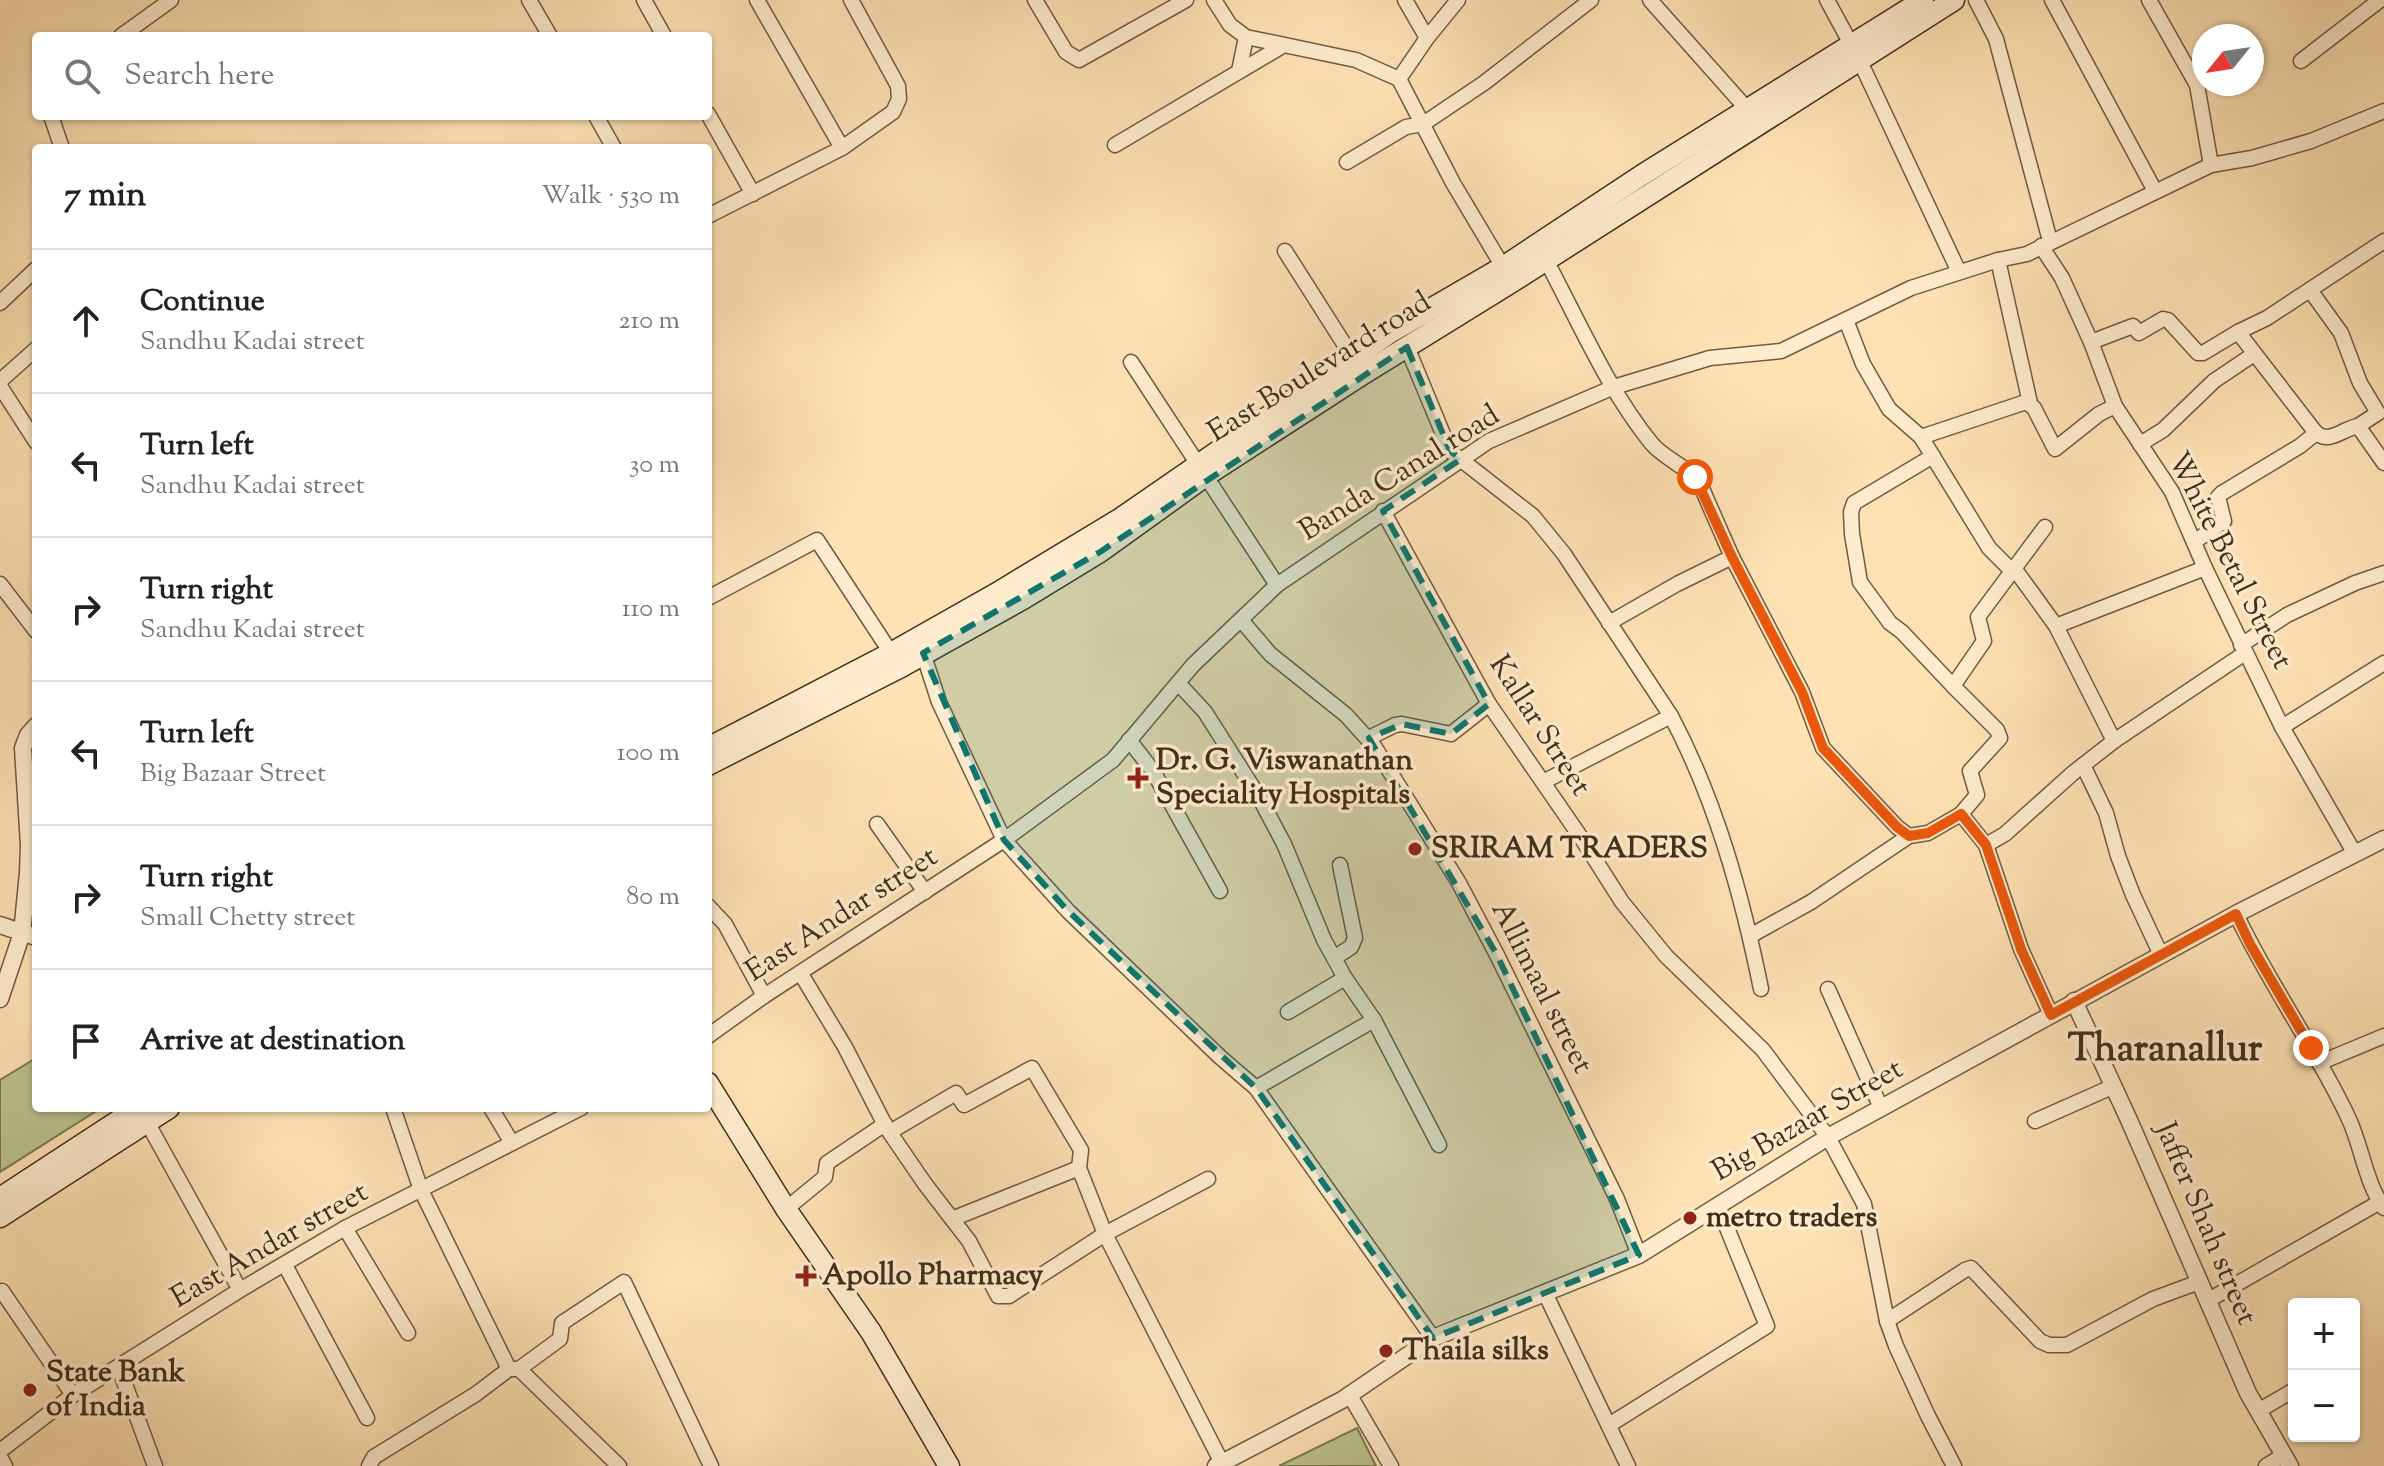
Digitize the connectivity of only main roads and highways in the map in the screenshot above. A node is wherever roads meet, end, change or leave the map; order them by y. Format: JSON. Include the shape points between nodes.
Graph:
{"nodes":[{"id":1,"x":1923,"y":0,"type":"edge"},
{"id":2,"x":1954,"y":0,"type":"edge"},
{"id":3,"x":1855,"y":52,"type":"junction"},
{"id":4,"x":1203,"y":469,"type":"junction"},
{"id":5,"x":712,"y":746,"type":"edge"},
{"id":6,"x":712,"y":763,"type":"edge"},
{"id":7,"x":712,"y":1089,"type":"edge"},
{"id":8,"x":142,"y":1115,"type":"edge"},
{"id":9,"x":0,"y":1198,"type":"edge"},
{"id":10,"x":0,"y":1217,"type":"edge"},
{"id":11,"x":949,"y":1466,"type":"edge"}],
"edges":[{"from":1,"to":3,"type":"main road"},
{"from":2,"to":3,"type":"main road","name":"East Boulevard road"},
{"from":3,"to":4,"type":"main road","name":"East Boulevard road","via":[[1546,260]]},
{"from":3,"to":4,"type":"main road","via":[[1747,109],[1503,267],[1391,332]]},
{"from":4,"to":5,"type":"main road","via":[[891,653]]},
{"from":4,"to":6,"type":"main road","name":"East Boulevard road","via":[[1100,552],[1023,599]]},
{"from":7,"to":11,"type":"main road","via":[[871,1332]]},
{"from":8,"to":9,"type":"main road"},
{"from":8,"to":10,"type":"main road"}]}
